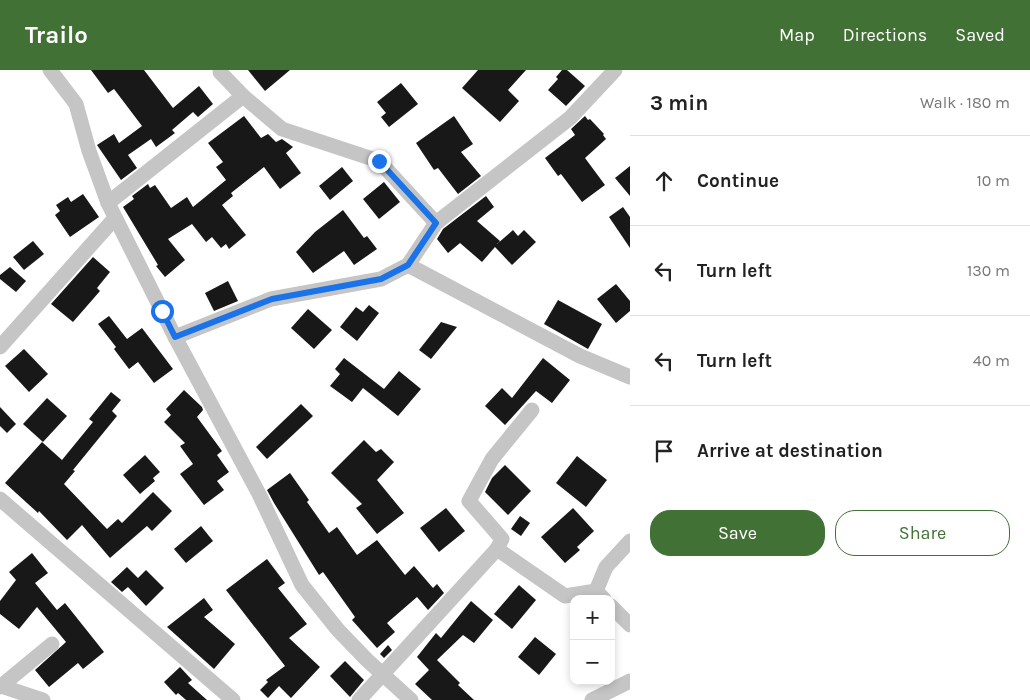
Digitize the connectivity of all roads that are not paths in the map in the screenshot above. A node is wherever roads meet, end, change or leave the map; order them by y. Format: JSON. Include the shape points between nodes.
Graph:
{"nodes":[{"id":1,"x":50,"y":70,"type":"edge"},
{"id":2,"x":220,"y":70,"type":"edge"},
{"id":3,"x":615,"y":70,"type":"edge"},
{"id":4,"x":243,"y":96,"type":"junction"},
{"id":5,"x":108,"y":203,"type":"junction"},
{"id":6,"x":115,"y":218,"type":"junction"},
{"id":7,"x":436,"y":223,"type":"junction"},
{"id":8,"x":408,"y":265,"type":"junction"},
{"id":9,"x":175,"y":337,"type":"junction"},
{"id":10,"x":0,"y":347,"type":"edge"},
{"id":11,"x":630,"y":377,"type":"edge"},
{"id":12,"x":532,"y":410,"type":"dead end"},
{"id":13,"x":0,"y":499,"type":"edge"},
{"id":14,"x":630,"y":541,"type":"edge"},
{"id":15,"x":497,"y":549,"type":"junction"},
{"id":16,"x":600,"y":595,"type":"edge"},
{"id":17,"x":570,"y":596,"type":"edge"},
{"id":18,"x":615,"y":610,"type":"edge"},
{"id":19,"x":630,"y":624,"type":"edge"},
{"id":20,"x":52,"y":644,"type":"dead end"},
{"id":21,"x":383,"y":675,"type":"junction"},
{"id":22,"x":630,"y":681,"type":"edge"},
{"id":23,"x":0,"y":687,"type":"edge"},
{"id":24,"x":43,"y":700,"type":"edge"},
{"id":25,"x":233,"y":700,"type":"edge"},
{"id":26,"x":359,"y":700,"type":"edge"},
{"id":27,"x":411,"y":700,"type":"edge"},
{"id":28,"x":592,"y":700,"type":"edge"}],
"edges":[{"from":1,"to":5,"type":"street","via":[[76,104],[88,151]]},
{"from":2,"to":4,"type":"street"},
{"from":3,"to":7,"type":"street","via":[[570,118]]},
{"from":4,"to":5,"type":"street"},
{"from":4,"to":7,"type":"street","via":[[282,129],[379,161]]},
{"from":5,"to":6,"type":"street"},
{"from":6,"to":9,"type":"street"},
{"from":6,"to":10,"type":"street"},
{"from":7,"to":8,"type":"street"},
{"from":8,"to":9,"type":"street","via":[[381,279],[272,299]]},
{"from":8,"to":11,"type":"street","via":[[580,356]]},
{"from":9,"to":21,"type":"street","via":[[259,494],[302,584],[338,630]]},
{"from":12,"to":15,"type":"street","via":[[492,459],[469,500],[502,539]]},
{"from":13,"to":25,"type":"street"},
{"from":14,"to":16,"type":"street","via":[[606,567]]},
{"from":15,"to":17,"type":"street","via":[[565,596]]},
{"from":15,"to":21,"type":"street"},
{"from":18,"to":19,"type":"street"},
{"from":20,"to":23,"type":"street"},
{"from":21,"to":26,"type":"street"},
{"from":21,"to":27,"type":"street"},
{"from":22,"to":28,"type":"street"},
{"from":23,"to":24,"type":"street"}]}
